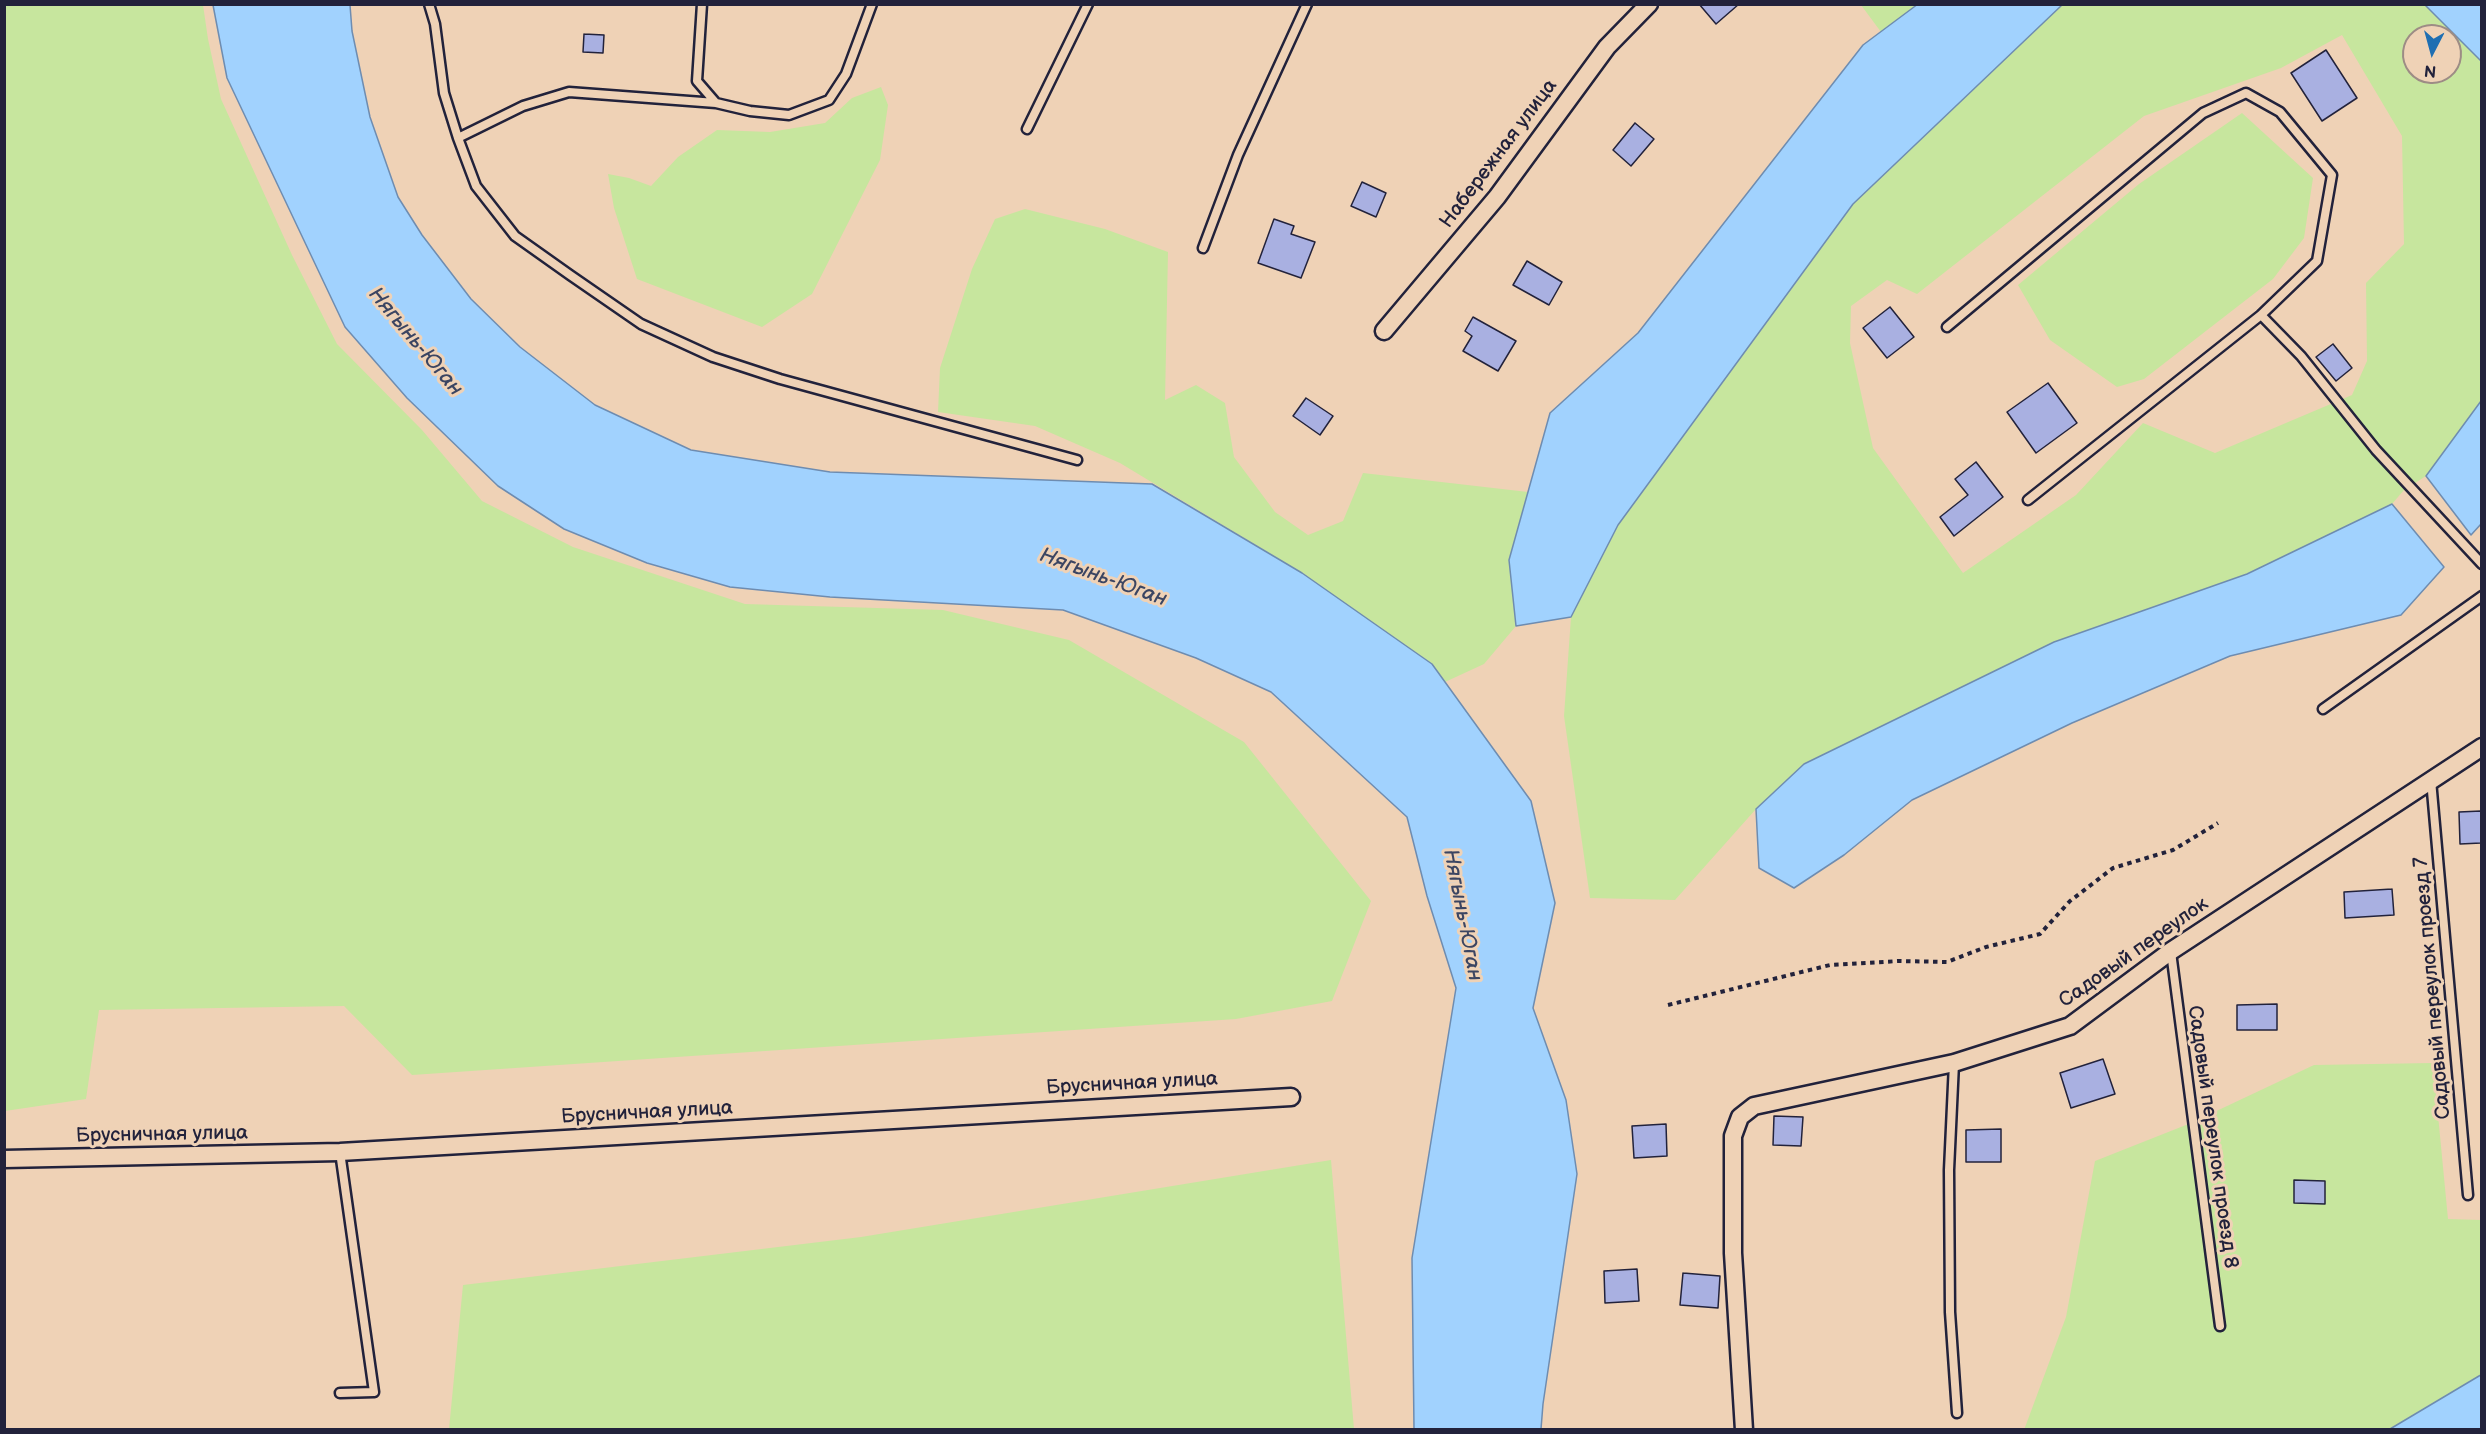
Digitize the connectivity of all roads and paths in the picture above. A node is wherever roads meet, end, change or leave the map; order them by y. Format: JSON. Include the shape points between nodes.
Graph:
{"nodes":[{"id":1,"x":429,"y":4,"type":"edge"},
{"id":2,"x":702,"y":4,"type":"edge"},
{"id":3,"x":872,"y":4,"type":"edge"},
{"id":4,"x":1088,"y":4,"type":"edge"},
{"id":5,"x":1307,"y":4,"type":"edge"},
{"id":6,"x":1649,"y":4,"type":"edge"},
{"id":7,"x":717,"y":103,"type":"junction"},
{"id":8,"x":1027,"y":129,"type":"dead end"},
{"id":9,"x":458,"y":138,"type":"junction"},
{"id":10,"x":1203,"y":248,"type":"dead end"},
{"id":11,"x":2261,"y":315,"type":"junction"},
{"id":12,"x":1947,"y":327,"type":"dead end"},
{"id":13,"x":1384,"y":331,"type":"dead end"},
{"id":14,"x":1077,"y":460,"type":"dead end"},
{"id":15,"x":2028,"y":500,"type":"dead end"},
{"id":16,"x":2481,"y":564,"type":"edge"},
{"id":17,"x":2481,"y":596,"type":"edge"},
{"id":18,"x":2323,"y":709,"type":"dead end"},
{"id":19,"x":2481,"y":747,"type":"edge"},
{"id":20,"x":2431,"y":779,"type":"junction"},
{"id":21,"x":2218,"y":823,"type":"dead end"},
{"id":22,"x":2170,"y":951,"type":"junction"},
{"id":23,"x":1668,"y":1005,"type":"dead end"},
{"id":24,"x":1954,"y":1063,"type":"junction"},
{"id":25,"x":1291,"y":1097,"type":"dead end"},
{"id":26,"x":340,"y":1152,"type":"junction"},
{"id":27,"x":4,"y":1159,"type":"edge"},
{"id":28,"x":2468,"y":1195,"type":"dead end"},
{"id":29,"x":2220,"y":1326,"type":"dead end"},
{"id":30,"x":340,"y":1393,"type":"dead end"},
{"id":31,"x":1958,"y":1413,"type":"dead end"},
{"id":32,"x":1744,"y":1430,"type":"edge"}],
"edges":[{"from":1,"to":9,"type":"lane","via":[[444,93]]},
{"from":2,"to":7,"type":"lane","via":[[697,81]]},
{"from":3,"to":7,"type":"lane","via":[[846,74],[829,100],[789,115]]},
{"from":4,"to":8,"type":"lane"},
{"from":5,"to":10,"type":"lane","via":[[1238,155]]},
{"from":6,"to":13,"type":"street","name":"Набережная улица","via":[[1607,47],[1497,197]]},
{"from":7,"to":9,"type":"lane","via":[[569,92],[523,106]]},
{"from":9,"to":14,"type":"lane","via":[[476,186],[515,236],[640,324],[713,357],[780,379]]},
{"from":11,"to":12,"type":"lane","via":[[2317,261],[2332,175],[2280,112],[2246,93],[2203,113]]},
{"from":11,"to":15,"type":"lane"},
{"from":11,"to":16,"type":"lane","via":[[2301,356],[2376,450]]},
{"from":17,"to":18,"type":"lane"},
{"from":19,"to":20,"type":"street","name":"Садовый переулок"},
{"from":20,"to":22,"type":"street","name":"Садовый переулок"},
{"from":20,"to":28,"type":"lane","name":"Садовый переулок проезд 7"},
{"from":21,"to":23,"type":"path","via":[[2173,850],[2113,868],[2070,902],[2040,934],[1986,947],[1947,962],[1830,965]]},
{"from":22,"to":24,"type":"street","name":"Садовый переулок","via":[[2070,1026]]},
{"from":22,"to":29,"type":"lane","name":"Садовый переулок проезд 8"},
{"from":24,"to":31,"type":"lane","via":[[1950,1312]]},
{"from":24,"to":32,"type":"street","name":"Садовый переулок","via":[[1754,1106],[1740,1118],[1733,1136],[1733,1253]]},
{"from":25,"to":26,"type":"street","name":"Брусничная улица"},
{"from":26,"to":27,"type":"street","name":"Брусничная улица"},
{"from":26,"to":30,"type":"lane","via":[[374,1392]]}]}
